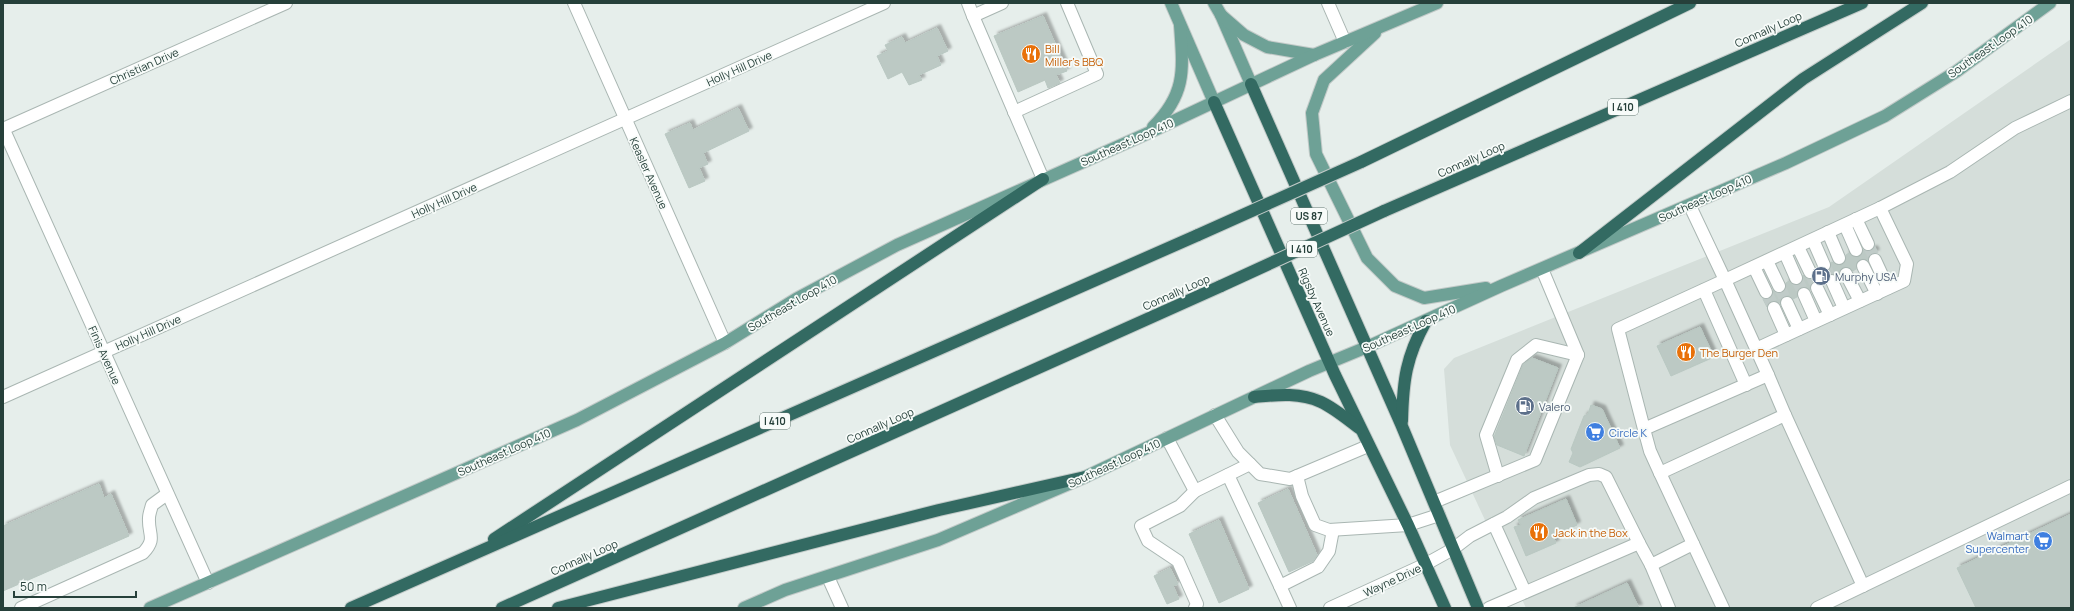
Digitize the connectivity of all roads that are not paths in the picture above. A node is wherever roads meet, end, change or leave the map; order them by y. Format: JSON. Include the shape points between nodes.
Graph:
{"nodes":[{"id":1,"x":286,"y":3,"type":"edge"},
{"id":2,"x":574,"y":3,"type":"edge"},
{"id":3,"x":884,"y":3,"type":"edge"},
{"id":4,"x":968,"y":3,"type":"edge"},
{"id":5,"x":1002,"y":3,"type":"edge"},
{"id":6,"x":1067,"y":3,"type":"edge"},
{"id":7,"x":1171,"y":3,"type":"edge"},
{"id":8,"x":1214,"y":3,"type":"edge"},
{"id":9,"x":1328,"y":3,"type":"edge"},
{"id":10,"x":1437,"y":3,"type":"edge"},
{"id":11,"x":1690,"y":3,"type":"edge"},
{"id":12,"x":1862,"y":3,"type":"edge"},
{"id":13,"x":1922,"y":3,"type":"edge"},
{"id":14,"x":2050,"y":3,"type":"edge"},
{"id":15,"x":1221,"y":15,"type":"junction"},
{"id":16,"x":973,"y":16,"type":"junction"},
{"id":17,"x":1180,"y":25,"type":"junction"},
{"id":18,"x":1382,"y":27,"type":"junction"},
{"id":19,"x":1345,"y":42,"type":"junction"},
{"id":20,"x":1314,"y":55,"type":"junction"},
{"id":21,"x":1251,"y":84,"type":"junction"},
{"id":22,"x":2071,"y":101,"type":"edge"},
{"id":23,"x":1214,"y":102,"type":"junction"},
{"id":24,"x":1014,"y":112,"type":"junction"},
{"id":25,"x":625,"y":119,"type":"junction"},
{"id":26,"x":3,"y":129,"type":"edge"},
{"id":27,"x":1146,"y":134,"type":"junction"},
{"id":28,"x":1043,"y":179,"type":"junction"},
{"id":29,"x":1690,"y":206,"type":"junction"},
{"id":30,"x":1880,"y":208,"type":"junction"},
{"id":31,"x":1856,"y":219,"type":"junction"},
{"id":32,"x":1845,"y":225,"type":"junction"},
{"id":33,"x":1828,"y":232,"type":"junction"},
{"id":34,"x":1812,"y":240,"type":"junction"},
{"id":35,"x":1868,"y":244,"type":"tunnel mouth"},
{"id":36,"x":1798,"y":246,"type":"junction"},
{"id":37,"x":1856,"y":250,"type":"tunnel mouth"},
{"id":38,"x":1580,"y":252,"type":"junction"},
{"id":39,"x":1785,"y":253,"type":"junction"},
{"id":40,"x":1839,"y":258,"type":"dead end"},
{"id":41,"x":1875,"y":260,"type":"tunnel mouth"},
{"id":42,"x":1767,"y":261,"type":"junction"},
{"id":43,"x":1824,"y":265,"type":"tunnel mouth"},
{"id":44,"x":1864,"y":266,"type":"tunnel mouth"},
{"id":45,"x":1754,"y":267,"type":"junction"},
{"id":46,"x":1542,"y":269,"type":"junction"},
{"id":47,"x":1810,"y":272,"type":"tunnel mouth"},
{"id":48,"x":1846,"y":274,"type":"dead end"},
{"id":49,"x":1796,"y":278,"type":"tunnel mouth"},
{"id":50,"x":1725,"y":280,"type":"junction"},
{"id":51,"x":1832,"y":281,"type":"tunnel mouth"},
{"id":52,"x":1501,"y":286,"type":"junction"},
{"id":53,"x":1779,"y":286,"type":"tunnel mouth"},
{"id":54,"x":1817,"y":288,"type":"tunnel mouth"},
{"id":55,"x":1888,"y":288,"type":"junction"},
{"id":56,"x":1704,"y":290,"type":"junction"},
{"id":57,"x":1766,"y":292,"type":"tunnel mouth"},
{"id":58,"x":1804,"y":294,"type":"tunnel mouth"},
{"id":59,"x":1877,"y":294,"type":"junction"},
{"id":60,"x":1860,"y":301,"type":"junction"},
{"id":61,"x":1787,"y":302,"type":"tunnel mouth"},
{"id":62,"x":1774,"y":308,"type":"tunnel mouth"},
{"id":63,"x":1844,"y":308,"type":"junction"},
{"id":64,"x":1830,"y":315,"type":"junction"},
{"id":65,"x":1426,"y":321,"type":"junction"},
{"id":66,"x":1816,"y":321,"type":"junction"},
{"id":67,"x":1799,"y":329,"type":"junction"},
{"id":68,"x":1786,"y":335,"type":"junction"},
{"id":69,"x":725,"y":343,"type":"junction"},
{"id":70,"x":1367,"y":347,"type":"junction"},
{"id":71,"x":1756,"y":349,"type":"junction"},
{"id":72,"x":103,"y":352,"type":"junction"},
{"id":73,"x":1578,"y":355,"type":"junction"},
{"id":74,"x":1329,"y":362,"type":"junction"},
{"id":75,"x":1768,"y":375,"type":"junction"},
{"id":76,"x":1746,"y":385,"type":"junction"},
{"id":77,"x":3,"y":397,"type":"edge"},
{"id":78,"x":1254,"y":397,"type":"junction"},
{"id":79,"x":1215,"y":415,"type":"junction"},
{"id":80,"x":1785,"y":415,"type":"junction"},
{"id":81,"x":1402,"y":424,"type":"junction"},
{"id":82,"x":1359,"y":428,"type":"junction"},
{"id":83,"x":1644,"y":429,"type":"junction"},
{"id":84,"x":1167,"y":438,"type":"junction"},
{"id":85,"x":1368,"y":446,"type":"junction"},
{"id":86,"x":1250,"y":464,"type":"junction"},
{"id":87,"x":1660,"y":473,"type":"junction"},
{"id":88,"x":1228,"y":475,"type":"junction"},
{"id":89,"x":1297,"y":476,"type":"junction"},
{"id":90,"x":1498,"y":476,"type":"junction"},
{"id":91,"x":1085,"y":477,"type":"junction"},
{"id":92,"x":2071,"y":486,"type":"edge"},
{"id":93,"x":1195,"y":491,"type":"junction"},
{"id":94,"x":167,"y":494,"type":"junction"},
{"id":95,"x":1434,"y":502,"type":"junction"},
{"id":96,"x":1439,"y":515,"type":"junction"},
{"id":97,"x":1494,"y":524,"type":"junction"},
{"id":98,"x":1408,"y":525,"type":"junction"},
{"id":99,"x":1333,"y":530,"type":"junction"},
{"id":100,"x":1639,"y":543,"type":"junction"},
{"id":101,"x":1693,"y":544,"type":"junction"},
{"id":102,"x":1453,"y":549,"type":"junction"},
{"id":103,"x":464,"y":559,"type":"junction"},
{"id":104,"x":1426,"y":564,"type":"junction"},
{"id":105,"x":1651,"y":565,"type":"junction"},
{"id":106,"x":828,"y":577,"type":"junction"},
{"id":107,"x":208,"y":583,"type":"junction"},
{"id":108,"x":1280,"y":586,"type":"junction"},
{"id":109,"x":1863,"y":586,"type":"junction"},
{"id":110,"x":1525,"y":592,"type":"junction"},
{"id":111,"x":21,"y":608,"type":"edge"},
{"id":112,"x":150,"y":608,"type":"edge"},
{"id":113,"x":351,"y":608,"type":"edge"},
{"id":114,"x":502,"y":608,"type":"edge"},
{"id":115,"x":558,"y":608,"type":"edge"},
{"id":116,"x":744,"y":608,"type":"edge"},
{"id":117,"x":842,"y":608,"type":"edge"},
{"id":118,"x":1195,"y":608,"type":"edge"},
{"id":119,"x":1290,"y":608,"type":"edge"},
{"id":120,"x":1330,"y":608,"type":"edge"},
{"id":121,"x":1445,"y":608,"type":"edge"},
{"id":122,"x":1478,"y":608,"type":"edge"},
{"id":123,"x":1489,"y":608,"type":"edge"},
{"id":124,"x":1669,"y":608,"type":"edge"},
{"id":125,"x":1723,"y":608,"type":"edge"},
{"id":126,"x":1817,"y":608,"type":"edge"}],
"edges":[{"from":1,"to":26,"type":"street","name":"Christian Drive"},
{"from":2,"to":25,"type":"street","name":"Keasler Avenue"},
{"from":3,"to":25,"type":"street","name":"Holly Hill Drive"},
{"from":4,"to":16,"type":"street"},
{"from":5,"to":16,"type":"street"},
{"from":6,"to":24,"type":"street","via":[[1097,74]]},
{"from":7,"to":17,"type":"main road","name":"Rigsby Avenue"},
{"from":8,"to":15,"type":"main road","number":"US 87"},
{"from":9,"to":19,"type":"street"},
{"from":10,"to":18,"type":"main road","name":"Southeast Loop 410"},
{"from":11,"to":103,"type":"highway","number":"I 410","bridge":true,"via":[[1361,162]]},
{"from":12,"to":114,"type":"highway","name":"Connally Loop","number":"I 410","bridge":true,"via":[[1384,211]]},
{"from":13,"to":38,"type":"highway","via":[[1803,79]]},
{"from":14,"to":29,"type":"main road","name":"Southeast Loop 410","via":[[1957,71],[1885,116]]},
{"from":15,"to":20,"type":"main road","via":[[1244,35],[1267,47]]},
{"from":15,"to":21,"type":"main road","number":"US 87"},
{"from":16,"to":24,"type":"street"},
{"from":17,"to":23,"type":"main road","name":"Rigsby Avenue"},
{"from":17,"to":27,"type":"main road","via":[[1181,85],[1167,114]]},
{"from":18,"to":19,"type":"main road","name":"Southeast Loop 410"},
{"from":18,"to":52,"type":"main road","via":[[1324,80],[1312,113],[1316,154],[1366,258],[1395,286],[1424,298]]},
{"from":19,"to":20,"type":"main road","name":"Southeast Loop 410"},
{"from":20,"to":21,"type":"main road","name":"Southeast Loop 410"},
{"from":21,"to":23,"type":"main road","name":"Southeast Loop 410"},
{"from":21,"to":70,"type":"highway","number":"US 87"},
{"from":22,"to":30,"type":"street","via":[[2015,128],[1950,172]]},
{"from":23,"to":27,"type":"main road","name":"Southeast Loop 410"},
{"from":23,"to":74,"type":"highway","name":"Rigsby Avenue"},
{"from":24,"to":28,"type":"street"},
{"from":25,"to":69,"type":"street","name":"Keasler Avenue"},
{"from":25,"to":72,"type":"street","name":"Holly Hill Drive"},
{"from":26,"to":72,"type":"street","name":"Finis Avenue"},
{"from":27,"to":28,"type":"main road","name":"Southeast Loop 410"},
{"from":28,"to":69,"type":"main road","name":"Southeast Loop 410","via":[[897,245],[796,299]]},
{"from":28,"to":103,"type":"highway"},
{"from":29,"to":38,"type":"main road","name":"Southeast Loop 410"},
{"from":29,"to":50,"type":"street"},
{"from":30,"to":31,"type":"street"},
{"from":30,"to":55,"type":"street","via":[[1907,264],[1904,281]]},
{"from":31,"to":32,"type":"street"},
{"from":31,"to":35,"type":"street"},
{"from":32,"to":33,"type":"street"},
{"from":32,"to":37,"type":"street"},
{"from":33,"to":34,"type":"street"},
{"from":33,"to":40,"type":"street"},
{"from":34,"to":36,"type":"street"},
{"from":34,"to":43,"type":"street"},
{"from":36,"to":39,"type":"street"},
{"from":36,"to":47,"type":"street"},
{"from":38,"to":46,"type":"main road","name":"Southeast Loop 410"},
{"from":39,"to":42,"type":"street"},
{"from":39,"to":49,"type":"street"},
{"from":41,"to":55,"type":"street"},
{"from":42,"to":45,"type":"street"},
{"from":42,"to":53,"type":"street"},
{"from":44,"to":59,"type":"street"},
{"from":45,"to":50,"type":"street"},
{"from":45,"to":57,"type":"street"},
{"from":46,"to":52,"type":"main road","name":"Southeast Loop 410"},
{"from":46,"to":73,"type":"street"},
{"from":48,"to":60,"type":"street"},
{"from":50,"to":56,"type":"street"},
{"from":50,"to":71,"type":"street"},
{"from":51,"to":63,"type":"street"},
{"from":52,"to":65,"type":"main road","name":"Southeast Loop 410"},
{"from":54,"to":64,"type":"street"},
{"from":55,"to":59,"type":"street"},
{"from":56,"to":76,"type":"street"},
{"from":56,"to":83,"type":"street","via":[[1618,328]]},
{"from":58,"to":66,"type":"street"},
{"from":59,"to":60,"type":"street"},
{"from":60,"to":63,"type":"street"},
{"from":61,"to":67,"type":"street"},
{"from":62,"to":68,"type":"street"},
{"from":63,"to":64,"type":"street"},
{"from":64,"to":66,"type":"street"},
{"from":65,"to":70,"type":"main road","name":"Southeast Loop 410"},
{"from":65,"to":81,"type":"highway","via":[[1414,343],[1406,367]]},
{"from":66,"to":67,"type":"street"},
{"from":67,"to":68,"type":"street"},
{"from":68,"to":71,"type":"street"},
{"from":69,"to":107,"type":"main road","name":"Southeast Loop 410","via":[[576,420]]},
{"from":70,"to":74,"type":"main road","name":"Southeast Loop 410"},
{"from":70,"to":81,"type":"highway","number":"US 87"},
{"from":71,"to":75,"type":"street"},
{"from":72,"to":77,"type":"street","name":"Holly Hill Drive"},
{"from":72,"to":94,"type":"street","name":"Finis Avenue"},
{"from":73,"to":90,"type":"street","via":[[1535,460]]},
{"from":73,"to":90,"type":"street","via":[[1536,345],[1517,360],[1486,435]]},
{"from":74,"to":78,"type":"main road","name":"Southeast Loop 410"},
{"from":74,"to":82,"type":"highway","name":"Rigsby Avenue"},
{"from":75,"to":76,"type":"street"},
{"from":75,"to":80,"type":"street"},
{"from":76,"to":83,"type":"street"},
{"from":78,"to":79,"type":"main road","name":"Southeast Loop 410"},
{"from":78,"to":82,"type":"highway","via":[[1285,394],[1303,396],[1321,402]]},
{"from":79,"to":84,"type":"main road","name":"Southeast Loop 410"},
{"from":79,"to":86,"type":"street","via":[[1238,452]]},
{"from":80,"to":87,"type":"street"},
{"from":80,"to":109,"type":"street"},
{"from":81,"to":95,"type":"highway","number":"US 87"},
{"from":82,"to":85,"type":"highway","name":"Rigsby Avenue"},
{"from":83,"to":87,"type":"street"},
{"from":84,"to":91,"type":"main road","name":"Southeast Loop 410"},
{"from":84,"to":93,"type":"street"},
{"from":85,"to":89,"type":"street"},
{"from":85,"to":98,"type":"highway","name":"Rigsby Avenue"},
{"from":86,"to":88,"type":"street"},
{"from":86,"to":89,"type":"street","via":[[1260,474],[1290,479]]},
{"from":87,"to":101,"type":"street"},
{"from":88,"to":93,"type":"street"},
{"from":88,"to":108,"type":"street"},
{"from":89,"to":99,"type":"street","via":[[1302,496],[1315,525]]},
{"from":90,"to":95,"type":"street"},
{"from":91,"to":106,"type":"main road","name":"Southeast Loop 410","via":[[938,540]]},
{"from":91,"to":115,"type":"highway","via":[[939,510]]},
{"from":92,"to":109,"type":"street"},
{"from":93,"to":118,"type":"street","via":[[1180,506],[1141,526],[1148,541],[1178,561],[1197,604]]},
{"from":94,"to":107,"type":"street","name":"Finis Avenue"},
{"from":94,"to":111,"type":"street","via":[[152,505],[149,519],[151,545],[143,553]]},
{"from":95,"to":96,"type":"highway","number":"US 87"},
{"from":96,"to":98,"type":"street"},
{"from":96,"to":102,"type":"highway","number":"US 87"},
{"from":97,"to":100,"type":"street","name":"Wayne Drive","via":[[1534,498],[1589,475],[1599,474],[1606,477]]},
{"from":97,"to":102,"type":"street","name":"Wayne Drive","via":[[1470,536]]},
{"from":97,"to":110,"type":"street"},
{"from":98,"to":99,"type":"street"},
{"from":98,"to":104,"type":"highway","name":"Rigsby Avenue"},
{"from":99,"to":108,"type":"street","via":[[1329,551],[1318,567]]},
{"from":100,"to":105,"type":"street","name":"Wayne Drive"},
{"from":100,"to":110,"type":"street"},
{"from":101,"to":105,"type":"street"},
{"from":101,"to":125,"type":"street"},
{"from":102,"to":104,"type":"street","name":"Wayne Drive"},
{"from":102,"to":122,"type":"highway","number":"US 87"},
{"from":103,"to":113,"type":"highway","number":"I 410"},
{"from":104,"to":120,"type":"street","name":"Wayne Drive"},
{"from":104,"to":121,"type":"highway","name":"Rigsby Avenue"},
{"from":105,"to":124,"type":"street","name":"Wayne Drive"},
{"from":106,"to":116,"type":"main road","name":"Southeast Loop 410","via":[[785,590]]},
{"from":106,"to":117,"type":"street"},
{"from":107,"to":112,"type":"main road","name":"Southeast Loop 410"},
{"from":108,"to":119,"type":"street"},
{"from":109,"to":126,"type":"street"},
{"from":110,"to":123,"type":"street"}]}
